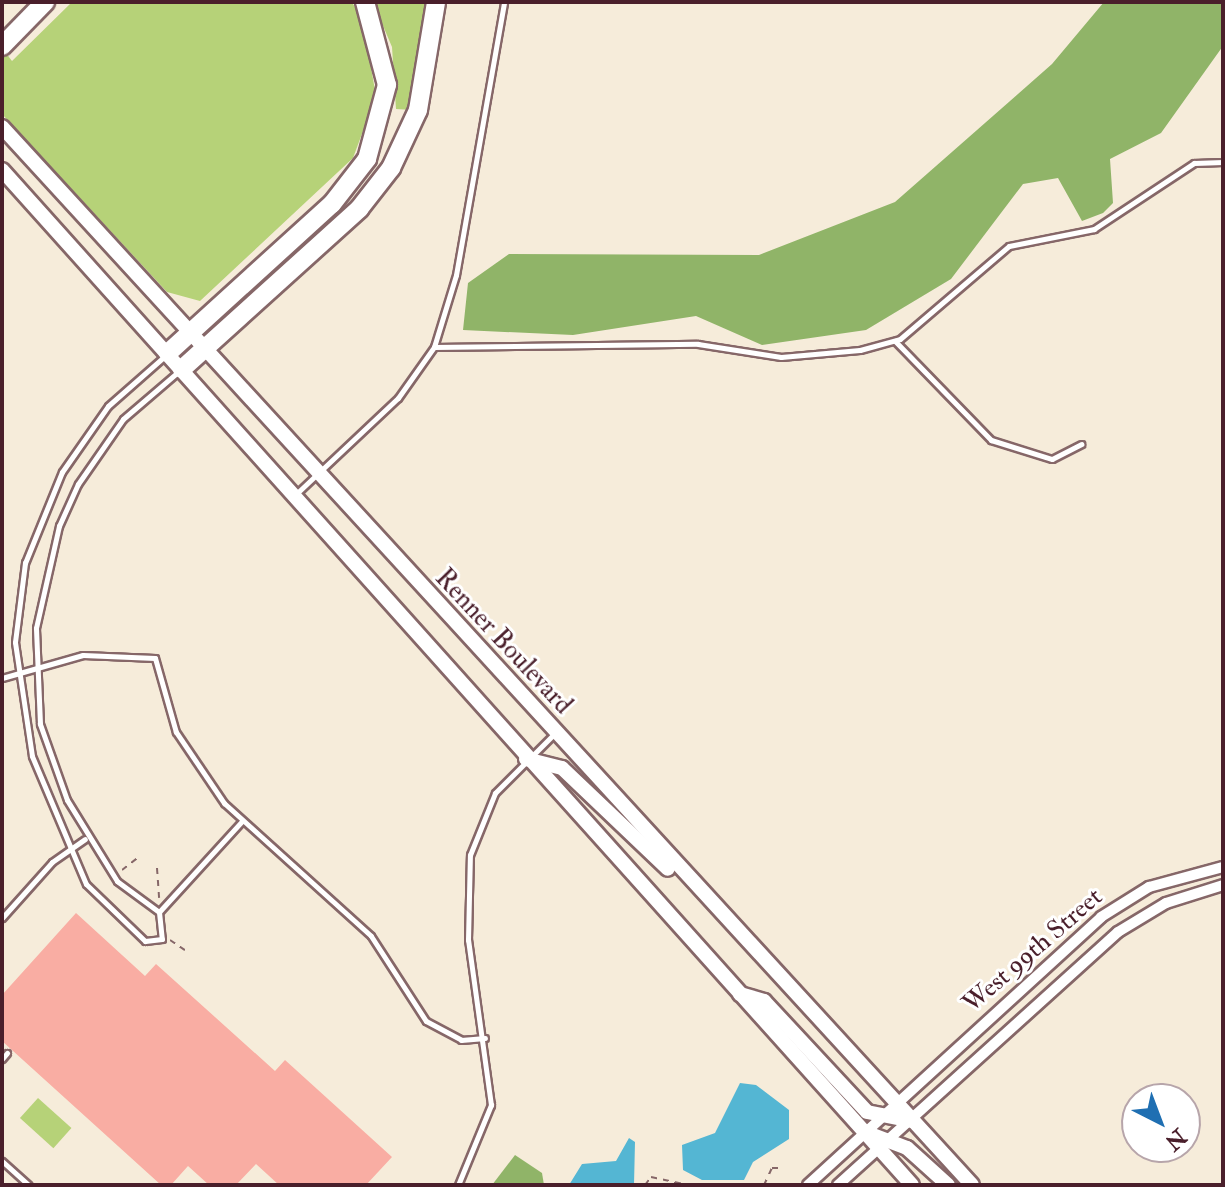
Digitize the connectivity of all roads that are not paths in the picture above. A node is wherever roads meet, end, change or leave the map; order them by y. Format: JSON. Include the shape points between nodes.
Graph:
{"nodes":[{"id":1,"x":45,"y":2,"type":"edge"},
{"id":2,"x":365,"y":2,"type":"edge"},
{"id":3,"x":436,"y":2,"type":"edge"},
{"id":4,"x":504,"y":2,"type":"edge"},
{"id":5,"x":7,"y":41,"type":"edge"},
{"id":6,"x":2,"y":127,"type":"edge"},
{"id":7,"x":1223,"y":162,"type":"edge"},
{"id":8,"x":2,"y":170,"type":"edge"},
{"id":9,"x":190,"y":334,"type":"junction"},
{"id":10,"x":894,"y":340,"type":"junction"},
{"id":11,"x":434,"y":347,"type":"junction"},
{"id":12,"x":206,"y":351,"type":"junction"},
{"id":13,"x":168,"y":353,"type":"junction"},
{"id":14,"x":182,"y":369,"type":"junction"},
{"id":15,"x":1081,"y":444,"type":"dead end"},
{"id":16,"x":319,"y":477,"type":"junction"},
{"id":17,"x":295,"y":495,"type":"junction"},
{"id":18,"x":35,"y":664,"type":"junction"},
{"id":19,"x":16,"y":670,"type":"junction"},
{"id":20,"x":2,"y":678,"type":"edge"},
{"id":21,"x":555,"y":733,"type":"junction"},
{"id":22,"x":526,"y":759,"type":"junction"},
{"id":23,"x":242,"y":821,"type":"junction"},
{"id":24,"x":85,"y":839,"type":"junction"},
{"id":25,"x":71,"y":847,"type":"junction"},
{"id":26,"x":1223,"y":867,"type":"edge"},
{"id":27,"x":1223,"y":885,"type":"edge"},
{"id":28,"x":714,"y":908,"type":"junction"},
{"id":29,"x":159,"y":912,"type":"junction"},
{"id":30,"x":2,"y":918,"type":"edge"},
{"id":31,"x":738,"y":993,"type":"junction"},
{"id":32,"x":485,"y":1038,"type":"junction"},
{"id":33,"x":7,"y":1053,"type":"dead end"},
{"id":34,"x":2,"y":1059,"type":"edge"},
{"id":35,"x":894,"y":1105,"type":"junction"},
{"id":36,"x":882,"y":1116,"type":"junction"},
{"id":37,"x":913,"y":1121,"type":"junction"},
{"id":38,"x":864,"y":1131,"type":"junction"},
{"id":39,"x":883,"y":1144,"type":"junction"},
{"id":40,"x":2,"y":1161,"type":"edge"},
{"id":41,"x":29,"y":1185,"type":"edge"},
{"id":42,"x":458,"y":1185,"type":"edge"},
{"id":43,"x":808,"y":1185,"type":"edge"},
{"id":44,"x":838,"y":1185,"type":"edge"},
{"id":45,"x":912,"y":1185,"type":"edge"},
{"id":46,"x":948,"y":1185,"type":"edge"},
{"id":47,"x":972,"y":1185,"type":"edge"}],
"edges":[{"from":1,"to":5,"type":"highway"},
{"from":2,"to":9,"type":"highway","via":[[387,85],[367,159],[332,204]]},
{"from":3,"to":12,"type":"highway","via":[[418,110],[391,168],[359,209]]},
{"from":4,"to":11,"type":"lane","via":[[456,275]]},
{"from":6,"to":9,"type":"main road","name":"Renner Boulevard"},
{"from":7,"to":10,"type":"lane","via":[[1194,163],[1094,229],[1009,246]]},
{"from":8,"to":13,"type":"main road"},
{"from":9,"to":12,"type":"main road","name":"Renner Boulevard"},
{"from":9,"to":13,"type":"highway"},
{"from":10,"to":11,"type":"lane","via":[[781,357],[698,344]]},
{"from":10,"to":15,"type":"lane","via":[[991,440],[1052,459]]},
{"from":11,"to":16,"type":"lane","via":[[398,398]]},
{"from":12,"to":14,"type":"highway"},
{"from":12,"to":16,"type":"main road","name":"Renner Boulevard"},
{"from":13,"to":14,"type":"main road"},
{"from":13,"to":19,"type":"lane","via":[[108,406],[46,505],[25,563]]},
{"from":14,"to":17,"type":"main road"},
{"from":14,"to":18,"type":"lane","via":[[123,419],[78,484],[40,595]]},
{"from":16,"to":17,"type":"lane"},
{"from":16,"to":21,"type":"main road","name":"Renner Boulevard"},
{"from":17,"to":22,"type":"main road"},
{"from":18,"to":19,"type":"lane"},
{"from":18,"to":23,"type":"lane","via":[[116,652],[155,658],[190,759]]},
{"from":18,"to":24,"type":"lane","via":[[50,759]]},
{"from":19,"to":20,"type":"lane"},
{"from":19,"to":25,"type":"lane","via":[[32,756]]},
{"from":21,"to":22,"type":"lane"},
{"from":21,"to":28,"type":"main road","name":"Renner Boulevard"},
{"from":22,"to":28,"type":"main road","via":[[562,768]]},
{"from":22,"to":31,"type":"main road"},
{"from":22,"to":32,"type":"lane","via":[[495,793],[470,855],[468,940]]},
{"from":23,"to":29,"type":"lane"},
{"from":23,"to":32,"type":"lane","via":[[371,936],[426,1021],[461,1040]]},
{"from":24,"to":25,"type":"lane"},
{"from":24,"to":29,"type":"lane","via":[[117,881]]},
{"from":25,"to":29,"type":"lane","via":[[97,899],[145,941],[163,935]]},
{"from":25,"to":30,"type":"lane"},
{"from":26,"to":35,"type":"street","name":"West 99th Street","via":[[1158,883],[1116,906]]},
{"from":27,"to":37,"type":"street","name":"West 99th Street","via":[[1166,903],[1118,932]]},
{"from":28,"to":35,"type":"main road","name":"Renner Boulevard"},
{"from":31,"to":36,"type":"main road","via":[[764,1001],[867,1112]]},
{"from":31,"to":38,"type":"main road"},
{"from":32,"to":42,"type":"lane","via":[[491,1105]]},
{"from":33,"to":34,"type":"lane"},
{"from":35,"to":36,"type":"street","name":"West 99th Street"},
{"from":35,"to":37,"type":"main road","name":"Renner Boulevard"},
{"from":36,"to":37,"type":"main road"},
{"from":36,"to":38,"type":"street","name":"West 99th Street"},
{"from":37,"to":39,"type":"street","name":"West 99th Street"},
{"from":37,"to":47,"type":"main road","name":"Renner Boulevard"},
{"from":38,"to":39,"type":"main road"},
{"from":38,"to":43,"type":"street","name":"West 99th Street"},
{"from":39,"to":44,"type":"street","name":"West 99th Street"},
{"from":39,"to":45,"type":"main road"},
{"from":39,"to":46,"type":"main road"},
{"from":40,"to":41,"type":"lane"}]}
